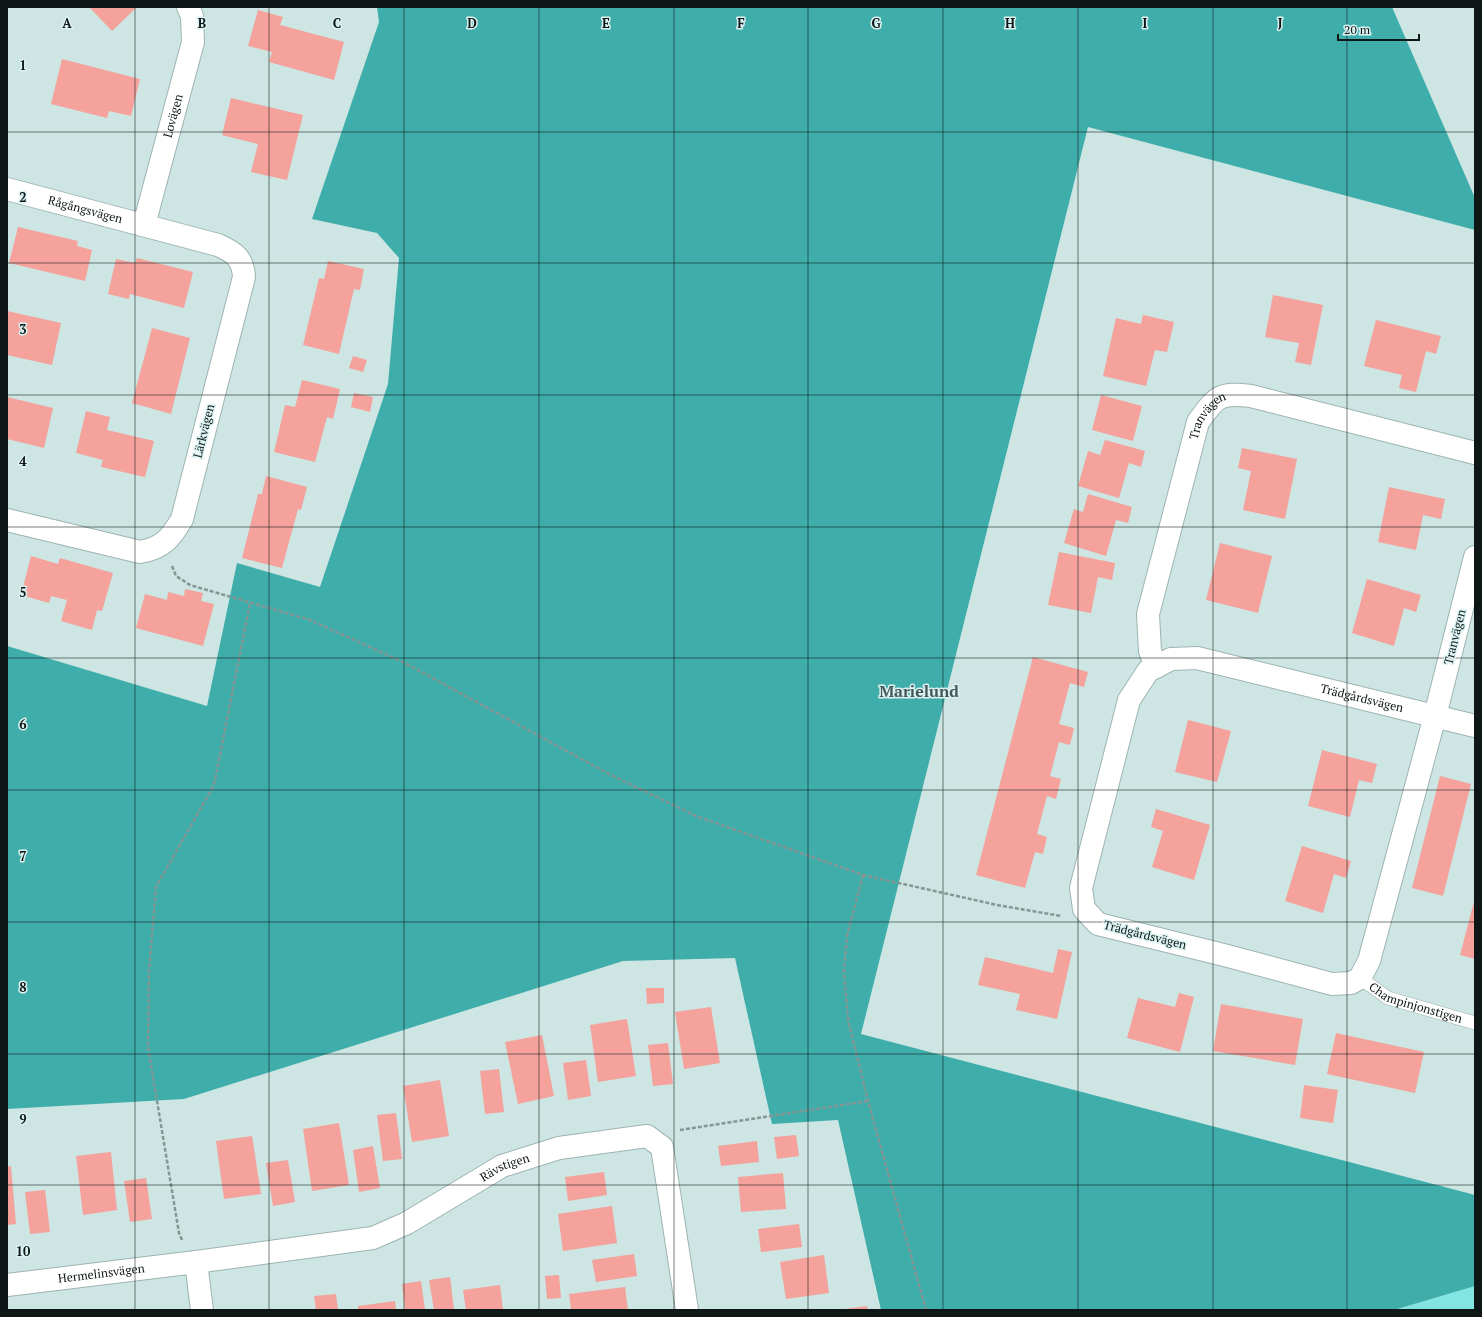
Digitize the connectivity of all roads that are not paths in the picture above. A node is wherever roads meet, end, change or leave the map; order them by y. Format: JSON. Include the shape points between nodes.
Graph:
{"nodes":[{"id":1,"x":188,"y":7,"type":"edge"},
{"id":2,"x":7,"y":189,"type":"edge"},
{"id":3,"x":142,"y":224,"type":"junction"},
{"id":4,"x":1475,"y":453,"type":"edge"},
{"id":5,"x":7,"y":520,"type":"edge"},
{"id":6,"x":1475,"y":557,"type":"edge"},
{"id":7,"x":1156,"y":667,"type":"junction"},
{"id":8,"x":1435,"y":716,"type":"junction"},
{"id":9,"x":1475,"y":726,"type":"edge"},
{"id":10,"x":1360,"y":978,"type":"junction"},
{"id":11,"x":1475,"y":1023,"type":"edge"},
{"id":12,"x":196,"y":1262,"type":"junction"},
{"id":13,"x":7,"y":1284,"type":"edge"},
{"id":14,"x":202,"y":1310,"type":"edge"},
{"id":15,"x":687,"y":1310,"type":"edge"}],
"edges":[{"from":1,"to":3,"type":"street","name":"Lovägen","via":[[192,16],[193,42]]},
{"from":2,"to":3,"type":"street","name":"Rågångsvägen"},
{"from":3,"to":5,"type":"street","name":"Lärkvägen","via":[[218,244],[234,252],[243,268],[244,278],[182,519],[170,538],[151,550],[140,552]]},
{"from":4,"to":7,"type":"street","name":"Tranvägen","via":[[1251,396],[1231,394],[1213,401],[1198,422],[1148,614],[1150,651]]},
{"from":6,"to":8,"type":"street","name":"Tranvägen"},
{"from":7,"to":8,"type":"street","name":"Trädgårdsvägen","via":[[1171,659],[1197,658]]},
{"from":7,"to":10,"type":"street","name":"Trädgårdsvägen","via":[[1148,671],[1129,700],[1081,888],[1084,909],[1098,924],[1332,984],[1351,983]]},
{"from":8,"to":9,"type":"street","name":"Trädgårdsvägen"},
{"from":8,"to":10,"type":"street","via":[[1369,961]]},
{"from":10,"to":11,"type":"lane","name":"Champinjonstigen","via":[[1388,998]]},
{"from":12,"to":13,"type":"street","name":"Hermelinsvägen"},
{"from":12,"to":14,"type":"street"},
{"from":12,"to":15,"type":"street","name":"Rävstigen","via":[[373,1238],[408,1223],[502,1166],[559,1148],[647,1136],[662,1147]]}]}
